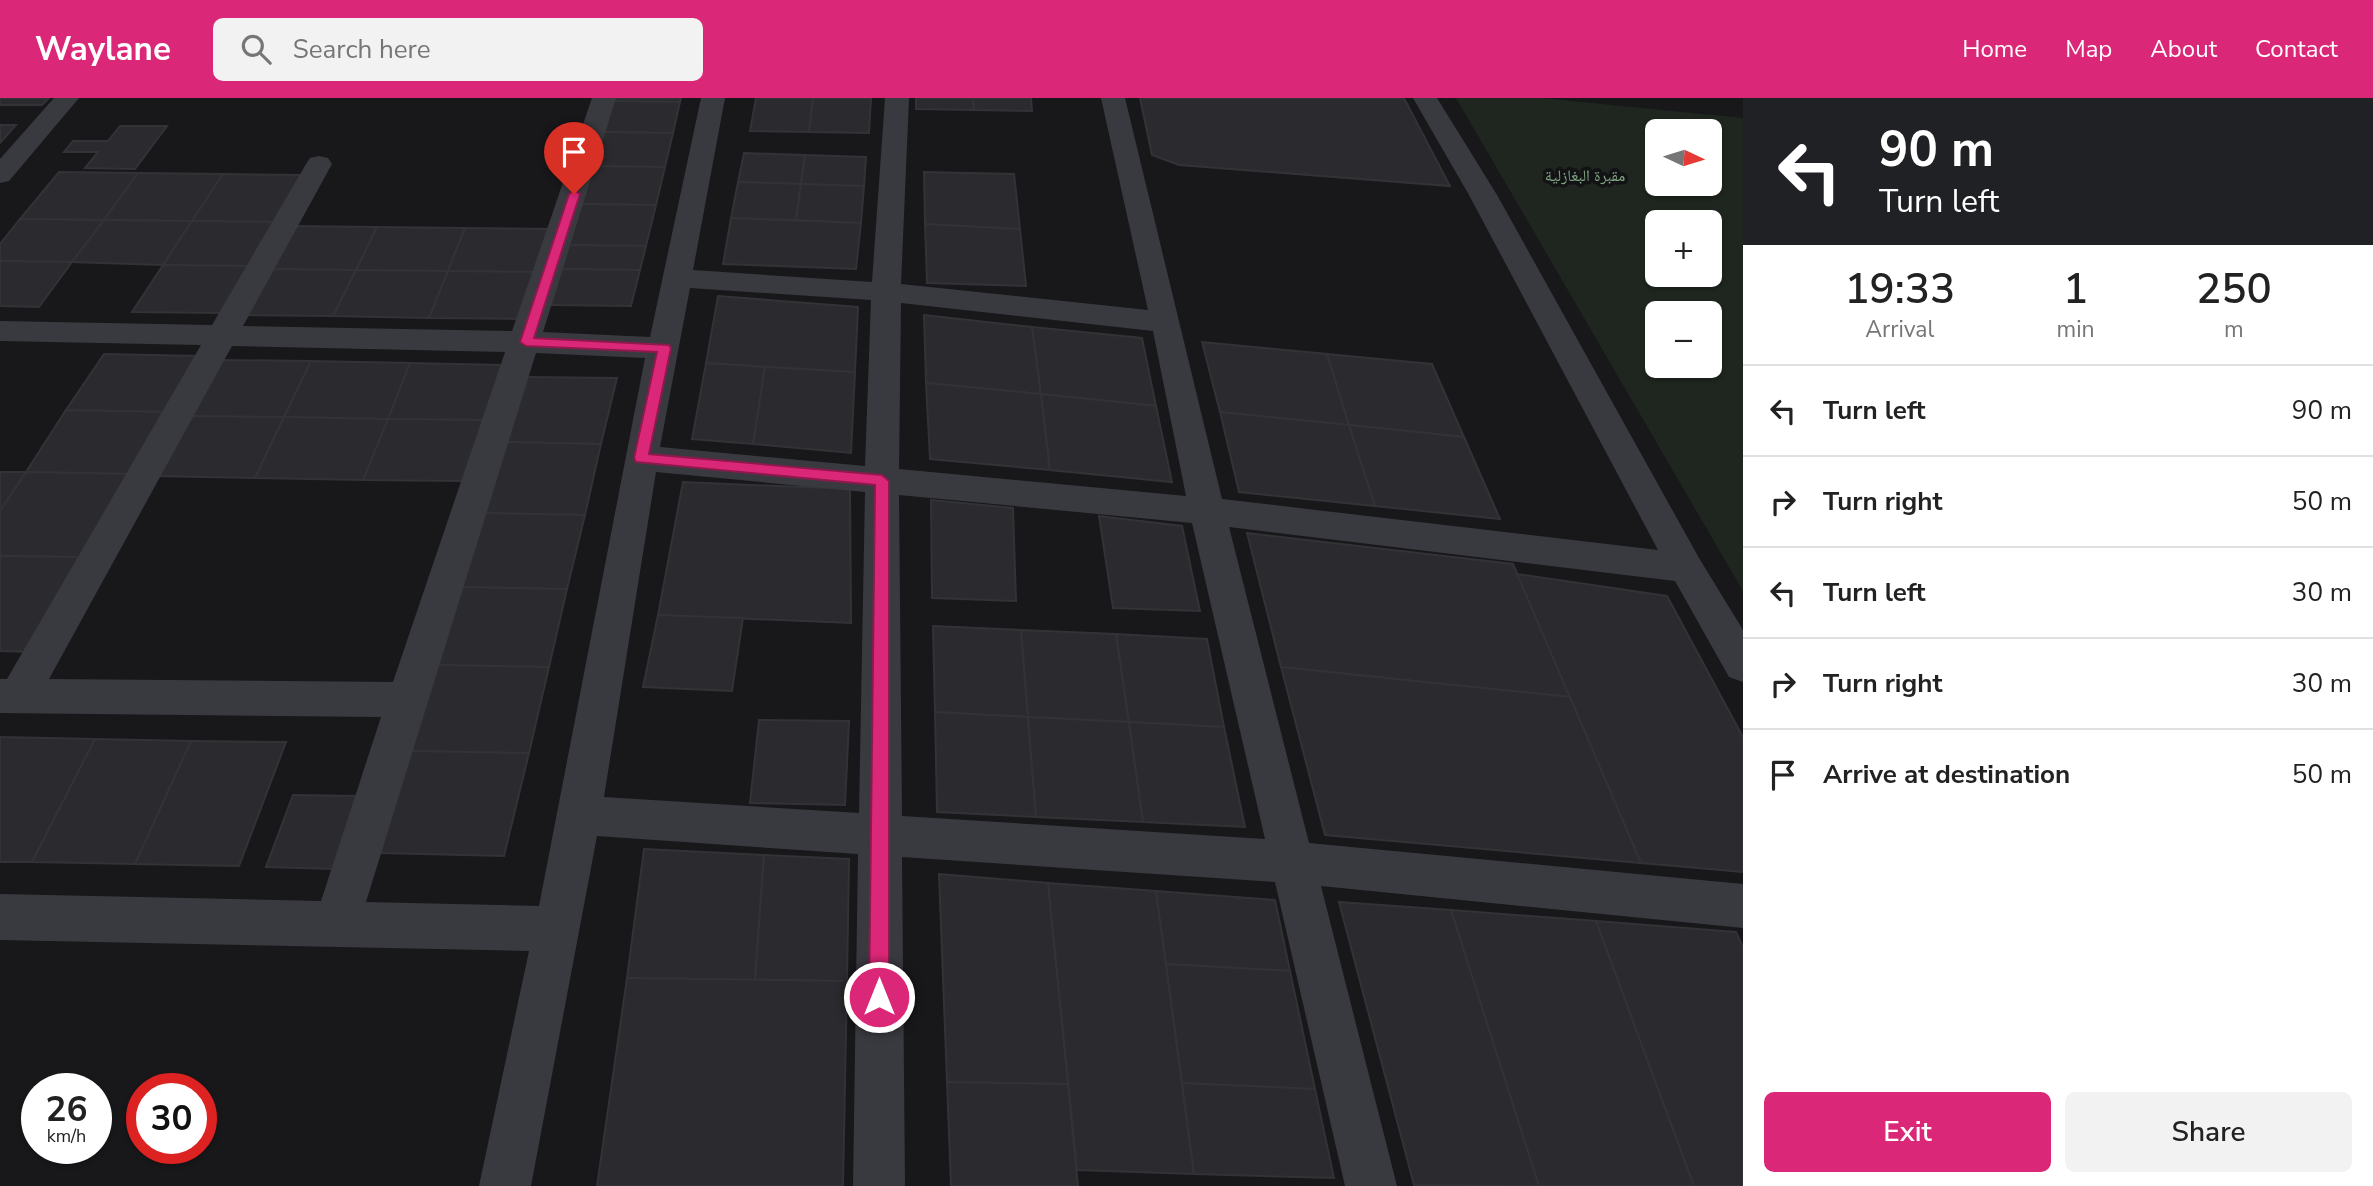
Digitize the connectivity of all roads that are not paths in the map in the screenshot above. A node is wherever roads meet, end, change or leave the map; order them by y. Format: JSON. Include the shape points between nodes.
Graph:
{"nodes":[{"id":1,"x":68,"y":98,"type":"edge"},
{"id":2,"x":604,"y":98,"type":"edge"},
{"id":3,"x":713,"y":98,"type":"edge"},
{"id":4,"x":897,"y":98,"type":"edge"},
{"id":5,"x":1113,"y":98,"type":"edge"},
{"id":6,"x":1425,"y":98,"type":"edge"},
{"id":7,"x":319,"y":164,"type":"dead end"},
{"id":8,"x":0,"y":174,"type":"edge"},
{"id":9,"x":679,"y":278,"type":"junction"},
{"id":10,"x":886,"y":292,"type":"junction"},
{"id":11,"x":1166,"y":322,"type":"junction"},
{"id":12,"x":0,"y":331,"type":"edge"},
{"id":13,"x":222,"y":336,"type":"junction"},
{"id":14,"x":526,"y":342,"type":"junction"},
{"id":15,"x":665,"y":348,"type":"junction"},
{"id":16,"x":641,"y":458,"type":"junction"},
{"id":17,"x":882,"y":481,"type":"junction"},
{"id":18,"x":1206,"y":511,"type":"junction"},
{"id":19,"x":1686,"y":568,"type":"junction"},
{"id":20,"x":1743,"y":665,"type":"edge"},
{"id":21,"x":10,"y":696,"type":"edge"},
{"id":22,"x":407,"y":700,"type":"junction"},
{"id":23,"x":580,"y":815,"type":"junction"},
{"id":24,"x":879,"y":835,"type":"junction"},
{"id":25,"x":1290,"y":862,"type":"junction"},
{"id":26,"x":1743,"y":906,"type":"edge"},
{"id":27,"x":0,"y":917,"type":"edge"},
{"id":28,"x":337,"y":923,"type":"junction"},
{"id":29,"x":558,"y":929,"type":"junction"},
{"id":30,"x":505,"y":1186,"type":"edge"},
{"id":31,"x":879,"y":1186,"type":"edge"},
{"id":32,"x":1371,"y":1186,"type":"edge"}],
"edges":[{"from":1,"to":8,"type":"street"},
{"from":2,"to":14,"type":"street"},
{"from":3,"to":9,"type":"street"},
{"from":4,"to":10,"type":"street"},
{"from":5,"to":11,"type":"street"},
{"from":6,"to":19,"type":"street","via":[[1483,195]]},
{"from":7,"to":13,"type":"street"},
{"from":9,"to":10,"type":"street"},
{"from":9,"to":15,"type":"street"},
{"from":10,"to":11,"type":"street"},
{"from":10,"to":17,"type":"street"},
{"from":11,"to":18,"type":"street"},
{"from":12,"to":13,"type":"street"},
{"from":13,"to":14,"type":"street"},
{"from":13,"to":21,"type":"street"},
{"from":14,"to":15,"type":"street"},
{"from":14,"to":22,"type":"street"},
{"from":15,"to":16,"type":"street"},
{"from":16,"to":17,"type":"street"},
{"from":16,"to":23,"type":"street"},
{"from":17,"to":18,"type":"street"},
{"from":17,"to":24,"type":"street"},
{"from":18,"to":19,"type":"street"},
{"from":18,"to":25,"type":"street"},
{"from":19,"to":20,"type":"street"},
{"from":21,"to":22,"type":"street"},
{"from":22,"to":28,"type":"street"},
{"from":23,"to":24,"type":"street"},
{"from":23,"to":29,"type":"street"},
{"from":24,"to":25,"type":"street"},
{"from":24,"to":31,"type":"street"},
{"from":25,"to":26,"type":"street"},
{"from":25,"to":32,"type":"street"},
{"from":27,"to":28,"type":"street"},
{"from":28,"to":29,"type":"street"},
{"from":29,"to":30,"type":"street"}]}
